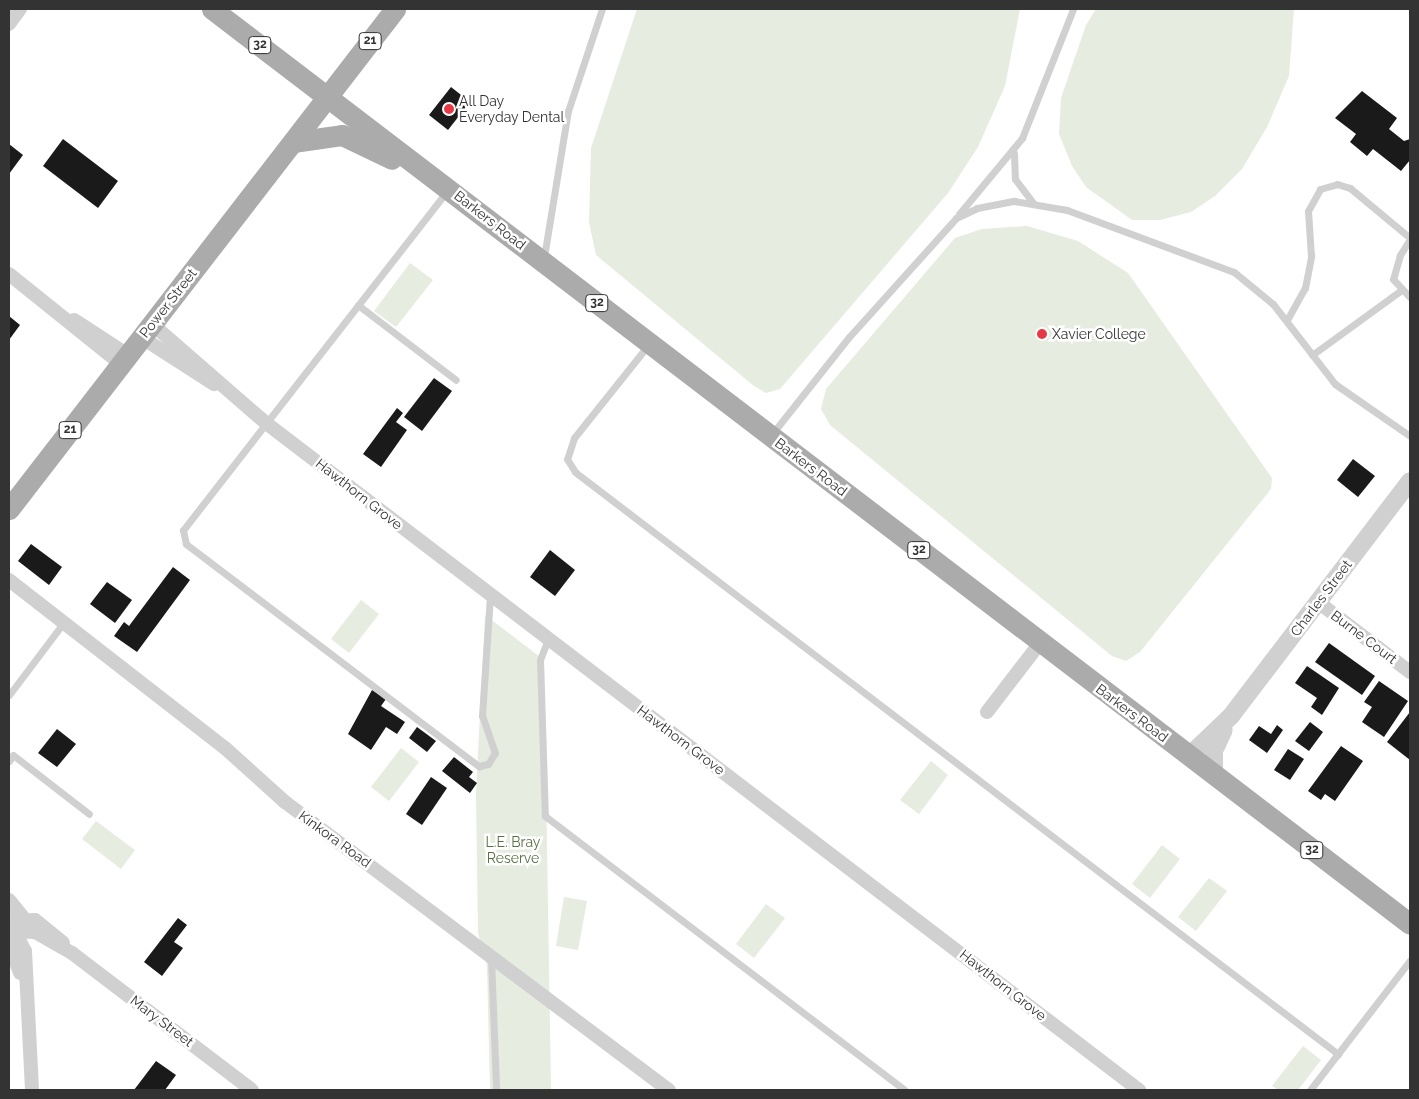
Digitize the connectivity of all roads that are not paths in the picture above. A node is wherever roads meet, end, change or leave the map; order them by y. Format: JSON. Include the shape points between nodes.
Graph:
{"nodes":[{"id":1,"x":20,"y":9,"type":"edge"},
{"id":2,"x":212,"y":9,"type":"edge"},
{"id":3,"x":395,"y":9,"type":"edge"},
{"id":4,"x":602,"y":9,"type":"edge"},
{"id":5,"x":1073,"y":9,"type":"edge"},
{"id":6,"x":9,"y":24,"type":"edge"},
{"id":7,"x":327,"y":98,"type":"junction"},
{"id":8,"x":293,"y":142,"type":"junction"},
{"id":9,"x":1014,"y":152,"type":"junction"},
{"id":10,"x":431,"y":175,"type":"junction"},
{"id":11,"x":449,"y":188,"type":"junction"},
{"id":12,"x":1033,"y":203,"type":"junction"},
{"id":13,"x":956,"y":218,"type":"junction"},
{"id":14,"x":1410,"y":238,"type":"edge"},
{"id":15,"x":544,"y":262,"type":"junction"},
{"id":16,"x":9,"y":274,"type":"edge"},
{"id":17,"x":1400,"y":291,"type":"junction"},
{"id":18,"x":1410,"y":297,"type":"edge"},
{"id":19,"x":358,"y":305,"type":"junction"},
{"id":20,"x":1287,"y":320,"type":"junction"},
{"id":21,"x":147,"y":331,"type":"junction"},
{"id":22,"x":650,"y":344,"type":"junction"},
{"id":23,"x":1312,"y":355,"type":"junction"},
{"id":24,"x":124,"y":360,"type":"junction"},
{"id":25,"x":456,"y":380,"type":"dead end"},
{"id":26,"x":266,"y":422,"type":"junction"},
{"id":27,"x":771,"y":436,"type":"junction"},
{"id":28,"x":1410,"y":436,"type":"edge"},
{"id":29,"x":1410,"y":481,"type":"edge"},
{"id":30,"x":9,"y":509,"type":"edge"},
{"id":31,"x":9,"y":580,"type":"edge"},
{"id":32,"x":490,"y":595,"type":"junction"},
{"id":33,"x":1318,"y":602,"type":"junction"},
{"id":34,"x":64,"y":622,"type":"junction"},
{"id":35,"x":548,"y":639,"type":"junction"},
{"id":36,"x":1040,"y":643,"type":"junction"},
{"id":37,"x":1410,"y":672,"type":"edge"},
{"id":38,"x":9,"y":695,"type":"edge"},
{"id":39,"x":987,"y":712,"type":"dead end"},
{"id":40,"x":1231,"y":716,"type":"junction"},
{"id":41,"x":1189,"y":756,"type":"junction"},
{"id":42,"x":9,"y":761,"type":"edge"},
{"id":43,"x":1214,"y":775,"type":"junction"},
{"id":44,"x":89,"y":814,"type":"dead end"},
{"id":45,"x":9,"y":900,"type":"edge"},
{"id":46,"x":12,"y":924,"type":"edge"},
{"id":47,"x":1410,"y":924,"type":"edge"},
{"id":48,"x":9,"y":944,"type":"edge"},
{"id":49,"x":72,"y":953,"type":"junction"},
{"id":50,"x":491,"y":957,"type":"junction"},
{"id":51,"x":1410,"y":960,"type":"edge"},
{"id":52,"x":23,"y":981,"type":"junction"},
{"id":53,"x":1338,"y":1054,"type":"junction"},
{"id":54,"x":496,"y":1087,"type":"dead end"},
{"id":55,"x":32,"y":1090,"type":"edge"},
{"id":56,"x":252,"y":1090,"type":"edge"},
{"id":57,"x":669,"y":1090,"type":"edge"},
{"id":58,"x":905,"y":1090,"type":"edge"},
{"id":59,"x":1139,"y":1090,"type":"edge"},
{"id":60,"x":1310,"y":1090,"type":"edge"}],
"edges":[{"from":1,"to":6,"type":"street"},
{"from":2,"to":7,"type":"main road","name":"Barkers Road","number":"32"},
{"from":3,"to":7,"type":"main road","number":"21"},
{"from":4,"to":15,"type":"lane","via":[[568,111]]},
{"from":5,"to":9,"type":"lane"},
{"from":7,"to":8,"type":"main road","name":"Power Street","number":"21"},
{"from":7,"to":10,"type":"main road","name":"Barkers Road","number":"32"},
{"from":8,"to":10,"type":"main road","via":[[342,135]]},
{"from":8,"to":21,"type":"main road","name":"Power Street","number":"21"},
{"from":9,"to":12,"type":"lane","via":[[1015,179]]},
{"from":9,"to":13,"type":"lane"},
{"from":10,"to":11,"type":"main road","name":"Barkers Road","number":"32"},
{"from":11,"to":15,"type":"main road","name":"Barkers Road","number":"32"},
{"from":11,"to":19,"type":"lane"},
{"from":12,"to":13,"type":"lane","via":[[996,202]]},
{"from":12,"to":20,"type":"lane","via":[[1066,210],[1168,252],[1221,266],[1259,289]]},
{"from":13,"to":27,"type":"lane","via":[[850,336]]},
{"from":14,"to":17,"type":"lane","via":[[1395,268],[1393,279]]},
{"from":14,"to":20,"type":"lane","via":[[1350,188],[1337,184],[1320,189],[1308,211],[1311,256],[1304,288]]},
{"from":15,"to":22,"type":"main road","name":"Barkers Road","number":"32"},
{"from":16,"to":24,"type":"street"},
{"from":17,"to":18,"type":"lane"},
{"from":17,"to":23,"type":"lane"},
{"from":19,"to":25,"type":"lane"},
{"from":19,"to":26,"type":"lane"},
{"from":20,"to":23,"type":"lane"},
{"from":21,"to":24,"type":"main road","name":"Power Street","number":"21"},
{"from":21,"to":26,"type":"street","name":"Hawthorn Grove"},
{"from":22,"to":27,"type":"main road","name":"Barkers Road","number":"32"},
{"from":22,"to":53,"type":"lane","via":[[574,438],[568,459],[575,472]]},
{"from":23,"to":28,"type":"lane","via":[[1349,396]]},
{"from":24,"to":30,"type":"main road","name":"Power Street","number":"21"},
{"from":26,"to":32,"type":"street","name":"Hawthorn Grove"},
{"from":26,"to":32,"type":"lane","via":[[183,530],[186,544],[480,766],[488,764],[495,753],[482,716]]},
{"from":27,"to":36,"type":"main road","name":"Barkers Road","number":"32"},
{"from":29,"to":33,"type":"street","name":"Charles Street"},
{"from":31,"to":34,"type":"street","name":"Kinkora Road"},
{"from":32,"to":35,"type":"street","name":"Hawthorn Grove"},
{"from":33,"to":37,"type":"street","name":"Burne Court"},
{"from":33,"to":40,"type":"street","name":"Charles Street"},
{"from":34,"to":38,"type":"lane"},
{"from":34,"to":50,"type":"street","name":"Kinkora Road","via":[[225,748],[285,802]]},
{"from":35,"to":58,"type":"lane","via":[[540,660],[544,816]]},
{"from":35,"to":59,"type":"street","name":"Hawthorn Grove"},
{"from":36,"to":39,"type":"street"},
{"from":36,"to":41,"type":"main road","name":"Barkers Road","number":"32"},
{"from":40,"to":41,"type":"street","name":"Charles Street"},
{"from":40,"to":43,"type":"street","name":"Charles Street","via":[[1215,747]]},
{"from":41,"to":43,"type":"main road","name":"Barkers Road","number":"32"},
{"from":42,"to":44,"type":"lane","via":[[13,755]]},
{"from":43,"to":47,"type":"main road","name":"Barkers Road","number":"32"},
{"from":45,"to":46,"type":"street","name":"Mary Street"},
{"from":46,"to":49,"type":"street","name":"Mary Street"},
{"from":46,"to":49,"type":"street","name":"Mary Street","via":[[44,925]]},
{"from":46,"to":52,"type":"street","via":[[24,951]]},
{"from":48,"to":52,"type":"street"},
{"from":49,"to":56,"type":"street","name":"Mary Street"},
{"from":50,"to":54,"type":"lane"},
{"from":50,"to":57,"type":"street","name":"Kinkora Road"},
{"from":51,"to":53,"type":"lane"},
{"from":52,"to":55,"type":"street"},
{"from":53,"to":60,"type":"lane"}]}
